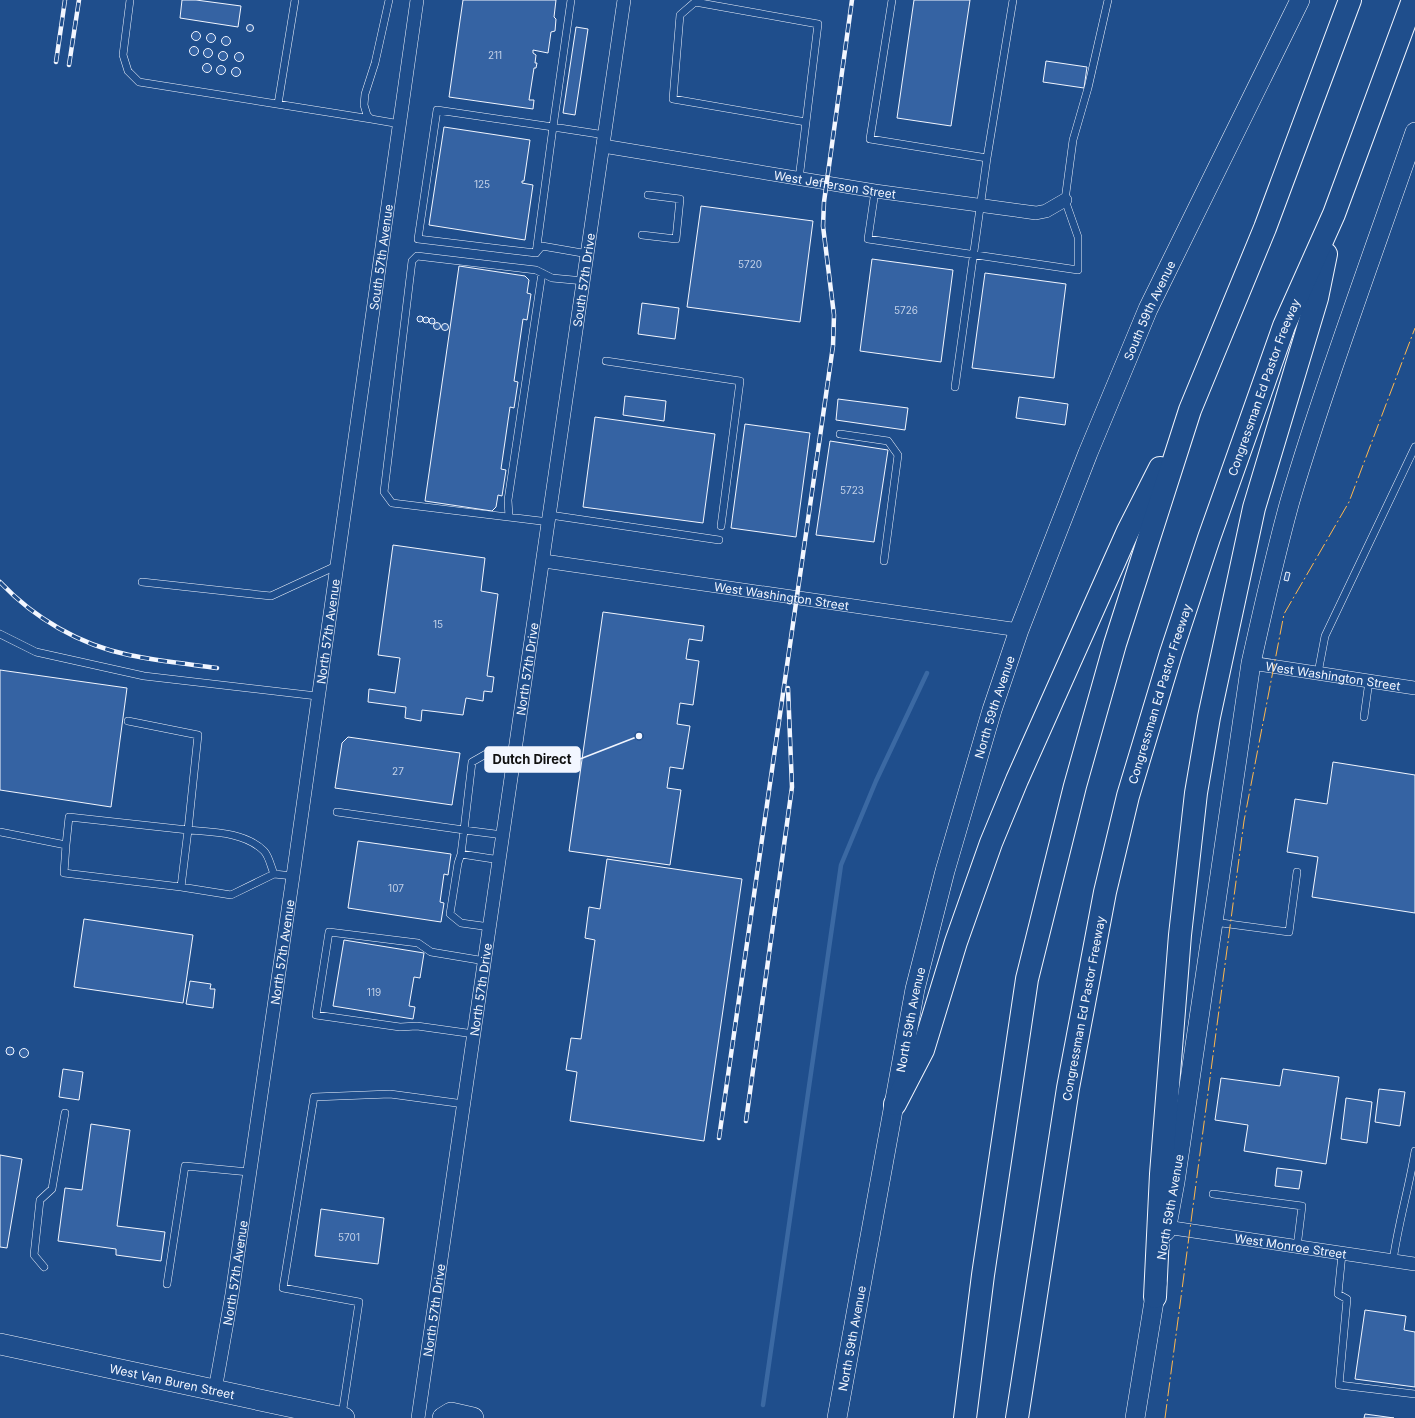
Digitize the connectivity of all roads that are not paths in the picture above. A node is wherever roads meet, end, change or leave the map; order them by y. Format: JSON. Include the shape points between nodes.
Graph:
{"nodes":[{"id":1,"x":130,"y":0,"type":"edge"},
{"id":2,"x":295,"y":0,"type":"edge"},
{"id":3,"x":389,"y":0,"type":"edge"},
{"id":4,"x":418,"y":0,"type":"edge"},
{"id":5,"x":571,"y":0,"type":"edge"},
{"id":6,"x":624,"y":0,"type":"edge"},
{"id":7,"x":892,"y":0,"type":"edge"},
{"id":8,"x":1013,"y":0,"type":"edge"},
{"id":9,"x":1108,"y":0,"type":"edge"},
{"id":10,"x":1300,"y":0,"type":"edge"},
{"id":11,"x":1350,"y":0,"type":"edge"},
{"id":12,"x":1413,"y":0,"type":"edge"},
{"id":13,"x":278,"y":104,"type":"junction"},
{"id":14,"x":371,"y":119,"type":"junction"},
{"id":15,"x":806,"y":122,"type":"junction"},
{"id":16,"x":400,"y":124,"type":"junction"},
{"id":17,"x":553,"y":127,"type":"junction"},
{"id":18,"x":1415,"y":132,"type":"edge"},
{"id":19,"x":604,"y":140,"type":"junction"},
{"id":20,"x":987,"y":158,"type":"junction"},
{"id":21,"x":799,"y":179,"type":"junction"},
{"id":22,"x":875,"y":191,"type":"junction"},
{"id":23,"x":648,"y":195,"type":"dead end"},
{"id":24,"x":1065,"y":200,"type":"junction"},
{"id":25,"x":980,"y":205,"type":"junction"},
{"id":26,"x":1334,"y":214,"type":"junction"},
{"id":27,"x":642,"y":235,"type":"dead end"},
{"id":28,"x":536,"y":253,"type":"junction"},
{"id":29,"x":588,"y":254,"type":"junction"},
{"id":30,"x":973,"y":255,"type":"junction"},
{"id":31,"x":542,"y":273,"type":"junction"},
{"id":32,"x":584,"y":281,"type":"junction"},
{"id":33,"x":606,"y":361,"type":"dead end"},
{"id":34,"x":955,"y":387,"type":"dead end"},
{"id":35,"x":1190,"y":410,"type":"junction"},
{"id":36,"x":840,"y":434,"type":"dead end"},
{"id":37,"x":1415,"y":447,"type":"edge"},
{"id":38,"x":343,"y":514,"type":"joint"},
{"id":39,"x":509,"y":517,"type":"junction"},
{"id":40,"x":550,"y":519,"type":"junction"},
{"id":41,"x":721,"y":526,"type":"dead end"},
{"id":42,"x":719,"y":540,"type":"dead end"},
{"id":43,"x":544,"y":561,"type":"junction"},
{"id":44,"x":884,"y":561,"type":"dead end"},
{"id":45,"x":336,"y":566,"type":"junction"},
{"id":46,"x":142,"y":582,"type":"dead end"},
{"id":47,"x":1019,"y":630,"type":"junction"},
{"id":48,"x":0,"y":634,"type":"edge"},
{"id":49,"x":1251,"y":663,"type":"junction"},
{"id":50,"x":1318,"y":673,"type":"junction"},
{"id":51,"x":1369,"y":681,"type":"junction"},
{"id":52,"x":1415,"y":688,"type":"edge"},
{"id":53,"x":318,"y":696,"type":"junction"},
{"id":54,"x":1364,"y":717,"type":"dead end"},
{"id":55,"x":128,"y":721,"type":"dead end"},
{"id":56,"x":515,"y":758,"type":"junction"},
{"id":57,"x":337,"y":812,"type":"dead end"},
{"id":58,"x":188,"y":830,"type":"junction"},
{"id":59,"x":464,"y":830,"type":"junction"},
{"id":60,"x":0,"y":832,"type":"edge"},
{"id":61,"x":503,"y":836,"type":"junction"},
{"id":62,"x":66,"y":845,"type":"junction"},
{"id":63,"x":461,"y":854,"type":"junction"},
{"id":64,"x":500,"y":860,"type":"junction"},
{"id":65,"x":1297,"y":872,"type":"dead end"},
{"id":66,"x":274,"y":874,"type":"junction"},
{"id":67,"x":293,"y":876,"type":"junction"},
{"id":68,"x":181,"y":887,"type":"junction"},
{"id":69,"x":1213,"y":921,"type":"junction"},
{"id":70,"x":490,"y":927,"type":"junction"},
{"id":71,"x":485,"y":961,"type":"junction"},
{"id":72,"x":474,"y":1034,"type":"junction"},
{"id":73,"x":464,"y":1104,"type":"junction"},
{"id":74,"x":895,"y":1104,"type":"junction"},
{"id":75,"x":66,"y":1113,"type":"dead end"},
{"id":76,"x":1415,"y":1151,"type":"edge"},
{"id":77,"x":249,"y":1172,"type":"junction"},
{"id":78,"x":1213,"y":1194,"type":"dead end"},
{"id":79,"x":1166,"y":1227,"type":"junction"},
{"id":80,"x":1297,"y":1247,"type":"junction"},
{"id":81,"x":1342,"y":1254,"type":"junction"},
{"id":82,"x":1393,"y":1261,"type":"junction"},
{"id":83,"x":1415,"y":1264,"type":"edge"},
{"id":84,"x":44,"y":1267,"type":"dead end"},
{"id":85,"x":167,"y":1284,"type":"dead end"},
{"id":86,"x":1155,"y":1298,"type":"junction"},
{"id":87,"x":0,"y":1344,"type":"edge"},
{"id":88,"x":215,"y":1390,"type":"junction"},
{"id":89,"x":1415,"y":1394,"type":"edge"},
{"id":90,"x":343,"y":1418,"type":"edge"},
{"id":91,"x":418,"y":1418,"type":"edge"},
{"id":92,"x":443,"y":1418,"type":"edge"},
{"id":93,"x":473,"y":1418,"type":"edge"},
{"id":94,"x":837,"y":1418,"type":"edge"},
{"id":95,"x":965,"y":1418,"type":"edge"},
{"id":96,"x":1017,"y":1418,"type":"edge"},
{"id":97,"x":1135,"y":1418,"type":"edge"}],
"edges":[{"from":1,"to":13,"type":"lane","via":[[123,54],[128,71],[139,82]]},
{"from":2,"to":13,"type":"lane"},
{"from":3,"to":14,"type":"lane","via":[[375,63],[365,94],[364,105]]},
{"from":4,"to":16,"type":"street","name":"South 57th Avenue"},
{"from":5,"to":17,"type":"lane"},
{"from":6,"to":19,"type":"street","name":"South 57th Drive"},
{"from":7,"to":20,"type":"lane","via":[[870,139]]},
{"from":8,"to":20,"type":"lane"},
{"from":9,"to":24,"type":"lane","via":[[1073,140]]},
{"from":10,"to":47,"type":"main road","name":"South 59th Avenue","via":[[1148,309]]},
{"from":11,"to":35,"type":"highway","via":[[1264,228]]},
{"from":12,"to":26,"type":"highway","name":"Congressman Ed Pastor Freeway"},
{"from":13,"to":14,"type":"lane"},
{"from":14,"to":16,"type":"lane"},
{"from":15,"to":15,"type":"lane","via":[[818,24],[695,2],[680,15],[673,100]]},
{"from":15,"to":21,"type":"lane"},
{"from":16,"to":38,"type":"street","name":"South 57th Avenue"},
{"from":17,"to":19,"type":"lane"},
{"from":17,"to":28,"type":"lane"},
{"from":17,"to":28,"type":"lane","via":[[437,110],[418,239]]},
{"from":18,"to":49,"type":"main road","via":[[1293,493]]},
{"from":19,"to":21,"type":"street","name":"West Jefferson Street"},
{"from":19,"to":29,"type":"street","name":"South 57th Drive"},
{"from":20,"to":25,"type":"lane"},
{"from":21,"to":22,"type":"street","name":"West Jefferson Street"},
{"from":22,"to":25,"type":"street","name":"West Jefferson Street"},
{"from":22,"to":30,"type":"lane","via":[[868,239]]},
{"from":23,"to":27,"type":"lane","via":[[680,199],[676,239]]},
{"from":24,"to":25,"type":"street","name":"West Jefferson Street","via":[[1046,211],[1036,213]]},
{"from":24,"to":30,"type":"lane","via":[[1078,237],[1078,270]]},
{"from":25,"to":30,"type":"lane"},
{"from":26,"to":86,"type":"highway","via":[[1317,298],[1254,508],[1209,717],[1196,793],[1180,935],[1161,1174]]},
{"from":26,"to":96,"type":"highway","name":"Congressman Ed Pastor Freeway","via":[[1284,326],[1171,653],[1128,796],[1105,892],[1068,1088]]},
{"from":28,"to":29,"type":"lane","via":[[542,246]]},
{"from":29,"to":32,"type":"street","name":"South 57th Drive"},
{"from":30,"to":34,"type":"lane"},
{"from":31,"to":32,"type":"lane","via":[[552,278]]},
{"from":31,"to":39,"type":"lane","via":[[508,500]]},
{"from":31,"to":39,"type":"lane","via":[[536,270],[417,256],[412,261],[384,492],[392,502]]},
{"from":32,"to":40,"type":"street","name":"South 57th Drive"},
{"from":33,"to":41,"type":"lane","via":[[740,381]]},
{"from":35,"to":74,"type":"highway","via":[[1128,531],[1017,780],[991,843],[956,942],[923,1050]]},
{"from":35,"to":95,"type":"highway","via":[[1115,644],[1075,786],[1027,979],[983,1274]]},
{"from":36,"to":44,"type":"lane","via":[[888,441],[898,455]]},
{"from":37,"to":50,"type":"lane","via":[[1325,636]]},
{"from":38,"to":45,"type":"street","name":"North 57th Avenue"},
{"from":39,"to":40,"type":"lane"},
{"from":40,"to":42,"type":"lane"},
{"from":40,"to":43,"type":"street","name":"South 57th Drive"},
{"from":43,"to":47,"type":"street","name":"West Washington Street"},
{"from":43,"to":56,"type":"street","name":"North 57th Drive"},
{"from":45,"to":46,"type":"lane","via":[[271,596]]},
{"from":45,"to":53,"type":"street","name":"North 57th Avenue"},
{"from":47,"to":74,"type":"main road","name":"North 59th Avenue","via":[[966,795],[945,871],[915,989]]},
{"from":48,"to":53,"type":"lane","via":[[36,652],[144,676]]},
{"from":49,"to":50,"type":"street","name":"West Washington Street"},
{"from":49,"to":69,"type":"main road","name":"North 59th Avenue"},
{"from":50,"to":51,"type":"street","name":"West Washington Street"},
{"from":51,"to":52,"type":"street","name":"West Washington Street"},
{"from":51,"to":54,"type":"lane"},
{"from":53,"to":67,"type":"street","name":"North 57th Avenue"},
{"from":55,"to":58,"type":"lane","via":[[198,735]]},
{"from":56,"to":59,"type":"lane","via":[[486,754],[472,762]]},
{"from":56,"to":61,"type":"street","name":"North 57th Drive"},
{"from":57,"to":59,"type":"lane"},
{"from":58,"to":62,"type":"lane","via":[[69,817]]},
{"from":58,"to":66,"type":"lane","via":[[248,839],[265,852]]},
{"from":58,"to":68,"type":"lane"},
{"from":59,"to":61,"type":"lane"},
{"from":59,"to":63,"type":"lane"},
{"from":60,"to":62,"type":"lane"},
{"from":61,"to":64,"type":"street","name":"North 57th Drive"},
{"from":62,"to":68,"type":"lane","via":[[64,873]]},
{"from":63,"to":64,"type":"lane"},
{"from":63,"to":70,"type":"lane","via":[[450,914],[461,923]]},
{"from":64,"to":70,"type":"street","name":"North 57th Drive"},
{"from":65,"to":69,"type":"lane","via":[[1289,932]]},
{"from":66,"to":67,"type":"lane"},
{"from":66,"to":68,"type":"lane","via":[[231,895]]},
{"from":67,"to":77,"type":"street","name":"North 57th Avenue"},
{"from":69,"to":79,"type":"main road","name":"North 59th Avenue"},
{"from":70,"to":71,"type":"street","name":"North 57th Drive"},
{"from":71,"to":72,"type":"street","name":"North 57th Drive"},
{"from":71,"to":72,"type":"lane","via":[[431,952],[418,944],[329,932],[316,1015]]},
{"from":72,"to":73,"type":"street","name":"North 57th Drive"},
{"from":73,"to":90,"type":"lane","via":[[390,1094],[314,1097],[283,1288],[359,1302]]},
{"from":73,"to":91,"type":"street","name":"North 57th Drive"},
{"from":74,"to":94,"type":"main road","name":"North 59th Avenue"},
{"from":75,"to":84,"type":"lane","via":[[52,1190],[40,1200],[34,1255]]},
{"from":76,"to":82,"type":"lane"},
{"from":77,"to":85,"type":"lane","via":[[185,1166]]},
{"from":77,"to":88,"type":"street","name":"North 57th Avenue","via":[[232,1294]]},
{"from":78,"to":80,"type":"lane","via":[[1302,1206]]},
{"from":79,"to":80,"type":"street","name":"West Monroe Street"},
{"from":79,"to":86,"type":"main road","name":"North 59th Avenue"},
{"from":80,"to":81,"type":"street","name":"West Monroe Street"},
{"from":81,"to":82,"type":"street","name":"West Monroe Street"},
{"from":81,"to":89,"type":"lane","via":[[1338,1294],[1348,1299],[1339,1385]]},
{"from":82,"to":83,"type":"street","name":"West Monroe Street"},
{"from":86,"to":97,"type":"main road","name":"North 59th Avenue"},
{"from":87,"to":88,"type":"main road","name":"West Van Buren Street"},
{"from":88,"to":90,"type":"main road","name":"West Van Buren Street"},
{"from":92,"to":93,"type":"main road","via":[[451,1413]]}]}
